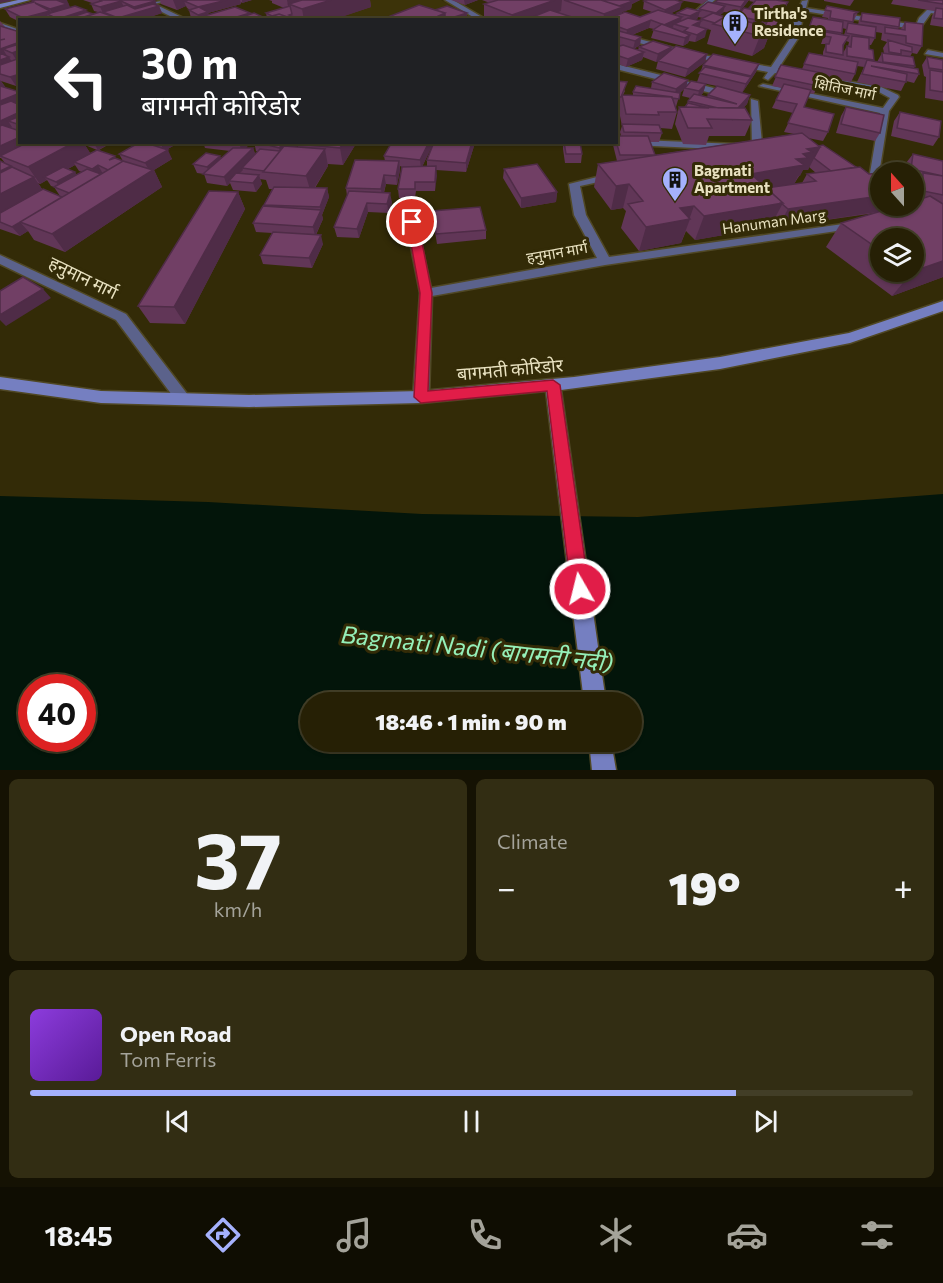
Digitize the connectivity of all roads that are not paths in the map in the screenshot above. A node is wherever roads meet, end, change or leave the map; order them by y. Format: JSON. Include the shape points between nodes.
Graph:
{"nodes":[{"id":1,"x":27,"y":0,"type":"edge"},
{"id":2,"x":141,"y":0,"type":"edge"},
{"id":3,"x":166,"y":0,"type":"edge"},
{"id":4,"x":448,"y":0,"type":"edge"},
{"id":5,"x":712,"y":0,"type":"edge"},
{"id":6,"x":151,"y":3,"type":"junction"},
{"id":7,"x":804,"y":4,"type":"edge"},
{"id":8,"x":0,"y":6,"type":"edge"},
{"id":9,"x":943,"y":13,"type":"edge"},
{"id":10,"x":695,"y":14,"type":"edge"},
{"id":11,"x":181,"y":18,"type":"edge"},
{"id":12,"x":480,"y":18,"type":"edge"},
{"id":13,"x":0,"y":25,"type":"edge"},
{"id":14,"x":18,"y":32,"type":"edge"},
{"id":15,"x":618,"y":36,"type":"edge"},
{"id":16,"x":928,"y":52,"type":"dead end"},
{"id":17,"x":943,"y":55,"type":"edge"},
{"id":18,"x":618,"y":67,"type":"edge"},
{"id":19,"x":772,"y":72,"type":"junction"},
{"id":20,"x":763,"y":86,"type":"junction"},
{"id":21,"x":754,"y":101,"type":"junction"},
{"id":22,"x":885,"y":111,"type":"junction"},
{"id":23,"x":618,"y":142,"type":"edge"},
{"id":24,"x":782,"y":144,"type":"edge"},
{"id":25,"x":757,"y":147,"type":"junction"},
{"id":26,"x":700,"y":159,"type":"edge"},
{"id":27,"x":876,"y":162,"type":"edge"},
{"id":28,"x":631,"y":172,"type":"edge"},
{"id":29,"x":407,"y":201,"type":"edge"},
{"id":30,"x":870,"y":223,"type":"edge"},
{"id":31,"x":0,"y":259,"type":"edge"},
{"id":32,"x":605,"y":261,"type":"junction"},
{"id":33,"x":426,"y":293,"type":"junction"},
{"id":34,"x":943,"y":306,"type":"edge"},
{"id":35,"x":0,"y":383,"type":"edge"},
{"id":36,"x":553,"y":385,"type":"junction"},
{"id":37,"x":421,"y":397,"type":"junction"},
{"id":38,"x":183,"y":399,"type":"junction"},
{"id":39,"x":594,"y":692,"type":"edge"},
{"id":40,"x":602,"y":752,"type":"edge"},
{"id":41,"x":604,"y":770,"type":"edge"}],
"edges":[{"from":1,"to":8,"type":"main road"},
{"from":2,"to":6,"type":"street"},
{"from":3,"to":6,"type":"street"},
{"from":4,"to":12,"type":"street"},
{"from":5,"to":10,"type":"street"},
{"from":6,"to":11,"type":"street"},
{"from":7,"to":9,"type":"street","via":[[919,28],[929,11]]},
{"from":7,"to":19,"type":"street","via":[[795,38]]},
{"from":13,"to":14,"type":"street"},
{"from":15,"to":19,"type":"street"},
{"from":16,"to":17,"type":"street"},
{"from":18,"to":21,"type":"street"},
{"from":19,"to":20,"type":"street"},
{"from":19,"to":22,"type":"street","via":[[881,90],[895,97]]},
{"from":20,"to":21,"type":"street"},
{"from":20,"to":22,"type":"street","name":"क्षितिज मार्ग"},
{"from":21,"to":25,"type":"street"},
{"from":22,"to":27,"type":"street"},
{"from":23,"to":25,"type":"street"},
{"from":24,"to":25,"type":"street"},
{"from":25,"to":26,"type":"street"},
{"from":28,"to":32,"type":"street","name":"हनुमान मार्ग","via":[[574,184],[580,215]]},
{"from":29,"to":33,"type":"street"},
{"from":30,"to":32,"type":"street","name":"Hanuman Marg"},
{"from":31,"to":38,"type":"street","name":"हनुमान मार्ग","via":[[121,317]]},
{"from":32,"to":33,"type":"street","name":"हनुमान मार्ग"},
{"from":33,"to":37,"type":"street"},
{"from":34,"to":36,"type":"main road","name":"बागमती कोरिडोर","via":[[850,338],[720,363]]},
{"from":35,"to":38,"type":"main road","name":"बागमती कोरिडोर","via":[[101,397]]},
{"from":36,"to":37,"type":"main road","name":"बागमती कोरिडोर"},
{"from":36,"to":39,"type":"main road"},
{"from":37,"to":38,"type":"main road","name":"बागमती कोरिडोर"},
{"from":40,"to":41,"type":"main road"}]}
